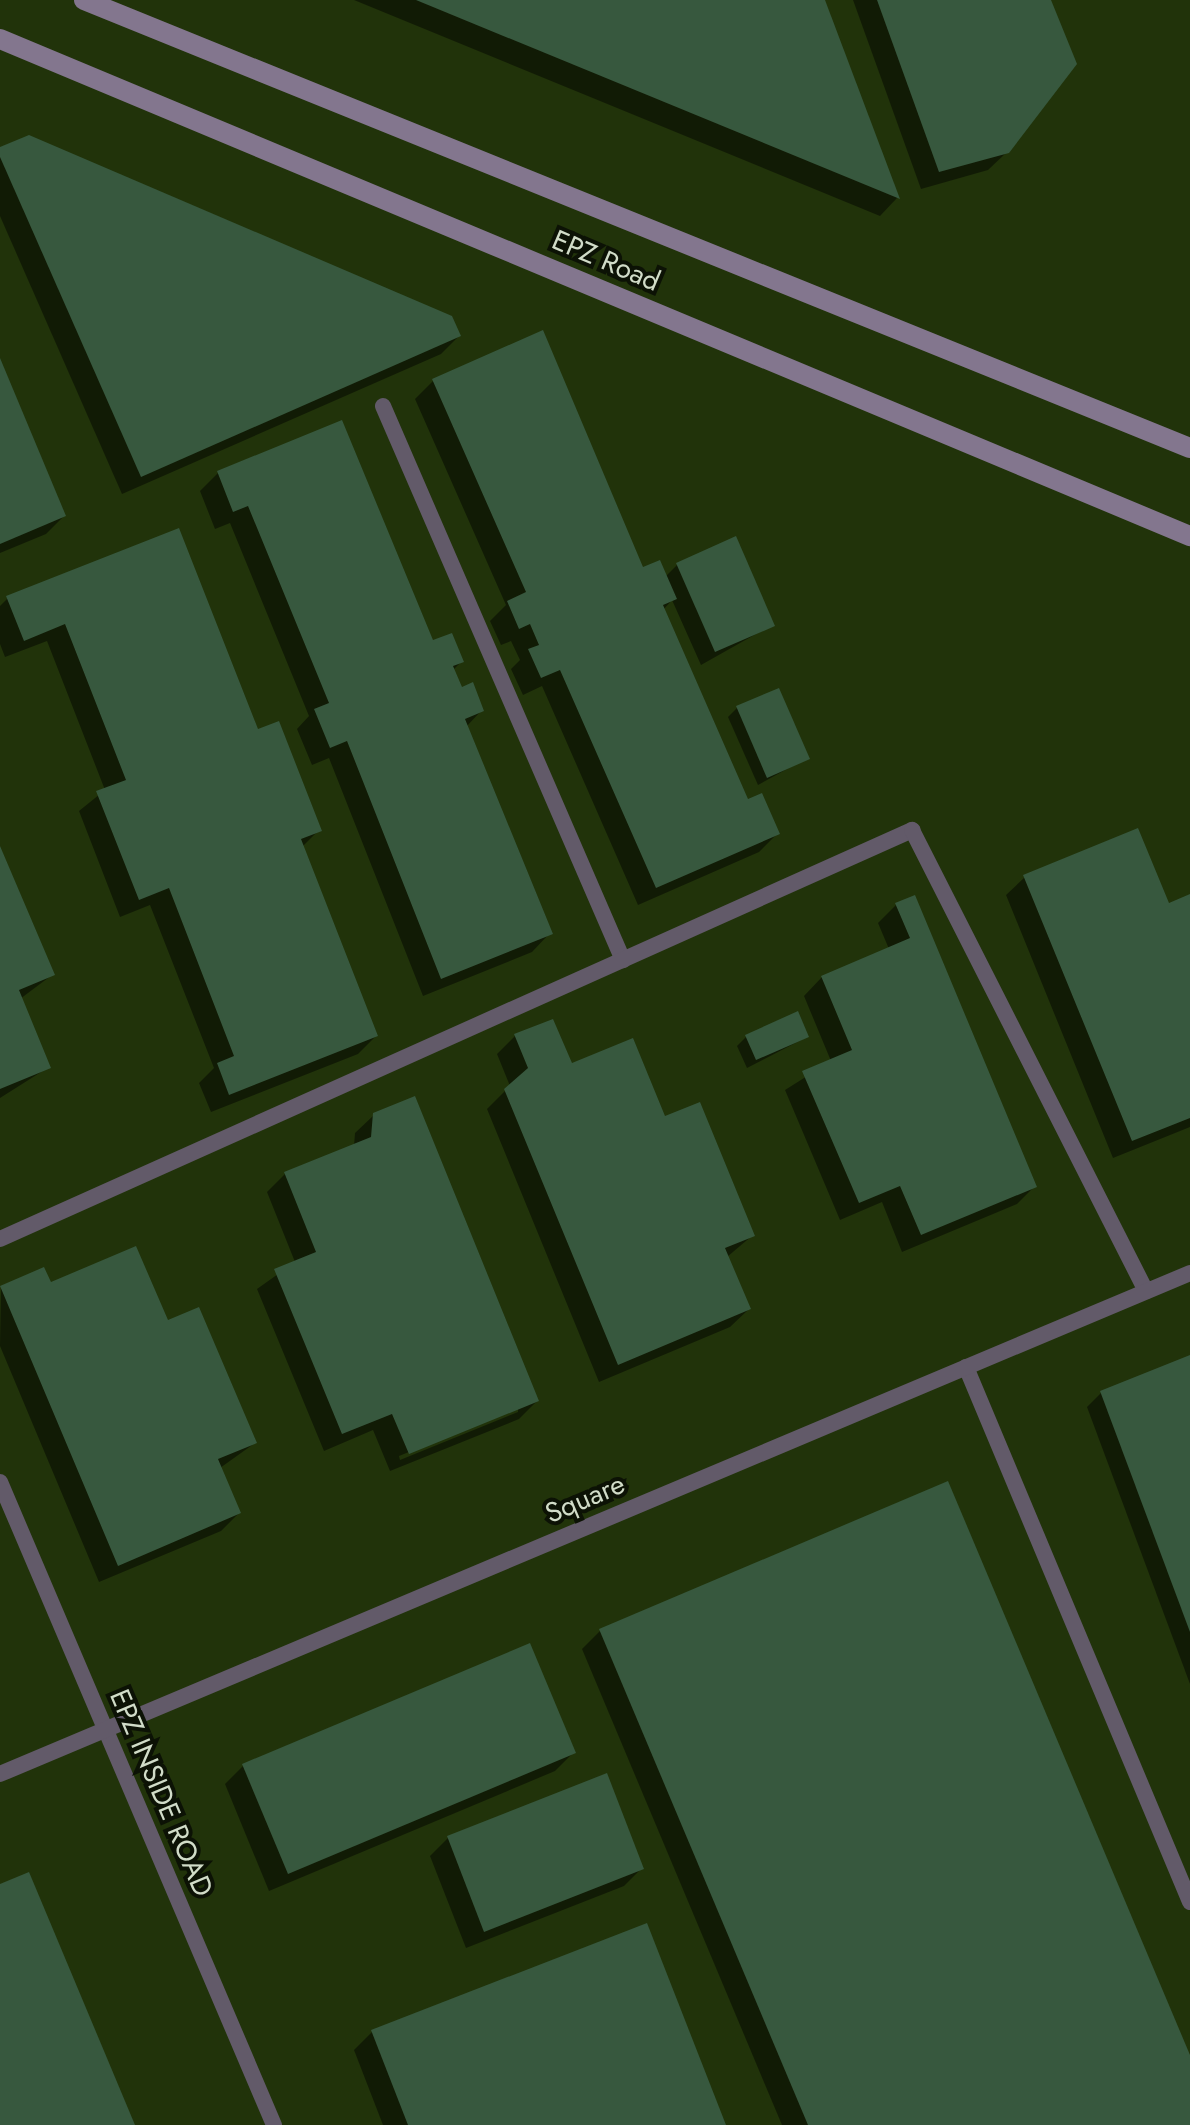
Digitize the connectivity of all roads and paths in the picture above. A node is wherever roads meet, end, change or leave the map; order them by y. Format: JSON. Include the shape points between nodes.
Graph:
{"nodes":[{"id":1,"x":84,"y":0,"type":"edge"},
{"id":2,"x":0,"y":39,"type":"edge"},
{"id":3,"x":383,"y":406,"type":"dead end"},
{"id":4,"x":1190,"y":448,"type":"edge"},
{"id":5,"x":1190,"y":536,"type":"edge"},
{"id":6,"x":623,"y":960,"type":"junction"},
{"id":7,"x":0,"y":1239,"type":"edge"},
{"id":8,"x":1190,"y":1273,"type":"edge"},
{"id":9,"x":1146,"y":1291,"type":"junction"},
{"id":10,"x":966,"y":1367,"type":"junction"},
{"id":11,"x":0,"y":1482,"type":"edge"},
{"id":12,"x":105,"y":1729,"type":"junction"},
{"id":13,"x":0,"y":1774,"type":"edge"},
{"id":14,"x":1190,"y":1902,"type":"edge"},
{"id":15,"x":274,"y":2125,"type":"edge"}],
"edges":[{"from":1,"to":4,"type":"main road","name":"EPZ Road"},
{"from":2,"to":5,"type":"main road","name":"EPZ Road"},
{"from":3,"to":6,"type":"lane"},
{"from":6,"to":7,"type":"lane"},
{"from":6,"to":9,"type":"lane","via":[[912,830]]},
{"from":8,"to":9,"type":"lane","name":"Square"},
{"from":9,"to":10,"type":"lane","name":"Square"},
{"from":10,"to":12,"type":"lane","name":"Square"},
{"from":10,"to":14,"type":"lane"},
{"from":11,"to":12,"type":"lane","name":"EPZ INSIDE ROAD"},
{"from":12,"to":13,"type":"lane","name":"Square"},
{"from":12,"to":15,"type":"lane","name":"EPZ INSIDE ROAD"}]}
